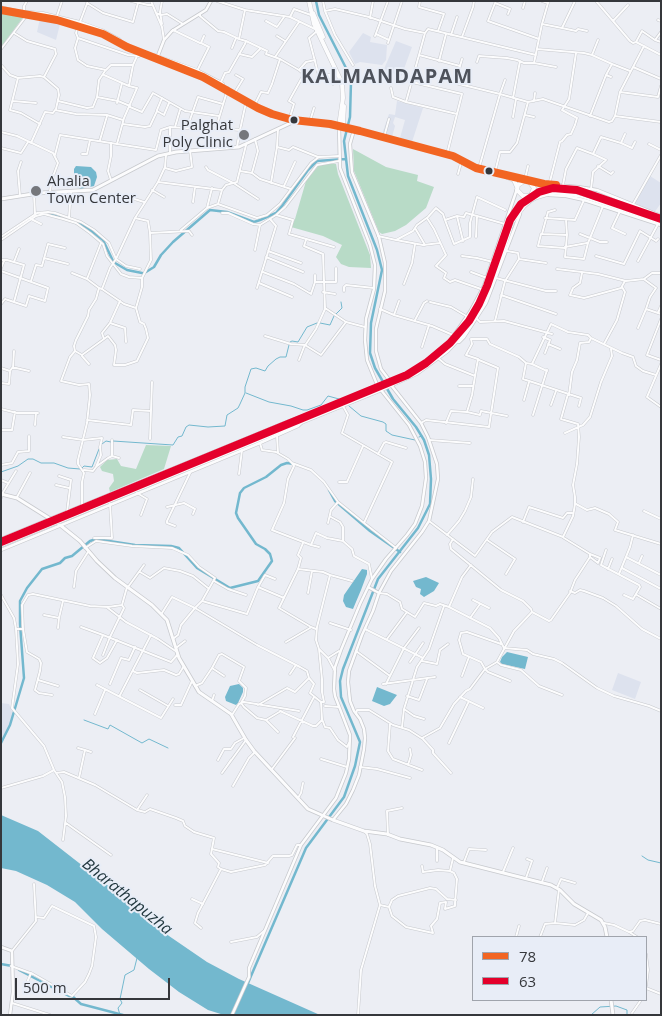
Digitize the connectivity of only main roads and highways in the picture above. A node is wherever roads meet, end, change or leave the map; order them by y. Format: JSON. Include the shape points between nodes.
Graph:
{"nodes":[{"id":1,"x":310,"y":1,"type":"edge"},
{"id":2,"x":1,"y":9,"type":"edge"},
{"id":3,"x":157,"y":58,"type":"junction"},
{"id":4,"x":208,"y":78,"type":"junction"},
{"id":5,"x":228,"y":89,"type":"junction"},
{"id":6,"x":344,"y":92,"type":"junction"},
{"id":7,"x":298,"y":120,"type":"junction"},
{"id":8,"x":342,"y":125,"type":"junction"},
{"id":9,"x":447,"y":154,"type":"junction"},
{"id":10,"x":495,"y":173,"type":"junction"},
{"id":11,"x":526,"y":179,"type":"junction"},
{"id":12,"x":517,"y":187,"type":"junction"},
{"id":13,"x":530,"y":198,"type":"junction"},
{"id":14,"x":1,"y":199,"type":"edge"},
{"id":15,"x":660,"y":221,"type":"edge"},
{"id":16,"x":436,"y":358,"type":"junction"},
{"id":17,"x":379,"y":388,"type":"junction"},
{"id":18,"x":2,"y":496,"type":"edge"},
{"id":19,"x":52,"y":522,"type":"junction"},
{"id":20,"x":60,"y":522,"type":"junction"},
{"id":21,"x":1,"y":542,"type":"edge"},
{"id":22,"x":607,"y":936,"type":"edge"},
{"id":23,"x":611,"y":1001,"type":"edge"},
{"id":24,"x":612,"y":1013,"type":"edge"}],
"edges":[{"from":1,"to":6,"type":"main road","via":[[341,74]]},
{"from":1,"to":6,"type":"main road","via":[[311,15]]},
{"from":2,"to":3,"type":"main road","via":[[79,25]]},
{"from":3,"to":4,"type":"main road"},
{"from":3,"to":4,"type":"main road"},
{"from":4,"to":5,"type":"main road"},
{"from":4,"to":5,"type":"main road"},
{"from":5,"to":7,"type":"main road","via":[[254,104]]},
{"from":5,"to":7,"type":"main road","via":[[272,114]]},
{"from":6,"to":8,"type":"main road"},
{"from":7,"to":8,"type":"main road"},
{"from":7,"to":14,"type":"main road","via":[[237,148],[190,150],[158,156],[93,190]]},
{"from":8,"to":9,"type":"main road"},
{"from":9,"to":10,"type":"main road"},
{"from":9,"to":10,"type":"main road","via":[[476,169]]},
{"from":10,"to":11,"type":"main road"},
{"from":10,"to":12,"type":"main road","via":[[514,180]]},
{"from":11,"to":12,"type":"main road"},
{"from":11,"to":13,"type":"main road","via":[[534,188]]},
{"from":12,"to":13,"type":"main road","via":[[520,195]]},
{"from":13,"to":15,"type":"main road","via":[[554,192],[574,194]]},
{"from":13,"to":16,"type":"main road","via":[[511,224],[476,316],[456,341]]},
{"from":15,"to":16,"type":"main road","bridge":true,"via":[[630,206],[568,189],[546,190],[530,197],[510,220],[479,304]]},
{"from":16,"to":17,"type":"main road","via":[[418,373]]},
{"from":17,"to":20,"type":"main road"},
{"from":17,"to":20,"type":"main road","via":[[108,497]]},
{"from":18,"to":19,"type":"main road","via":[[17,498]]},
{"from":19,"to":20,"type":"main road","bridge":true},
{"from":19,"to":21,"type":"main road"},
{"from":20,"to":22,"type":"main road","via":[[114,578],[169,622],[177,652],[199,692],[232,715],[255,752],[308,809],[364,831],[437,848],[464,862],[542,882],[558,889],[574,904],[604,923]]},
{"from":23,"to":24,"type":"main road"}]}
